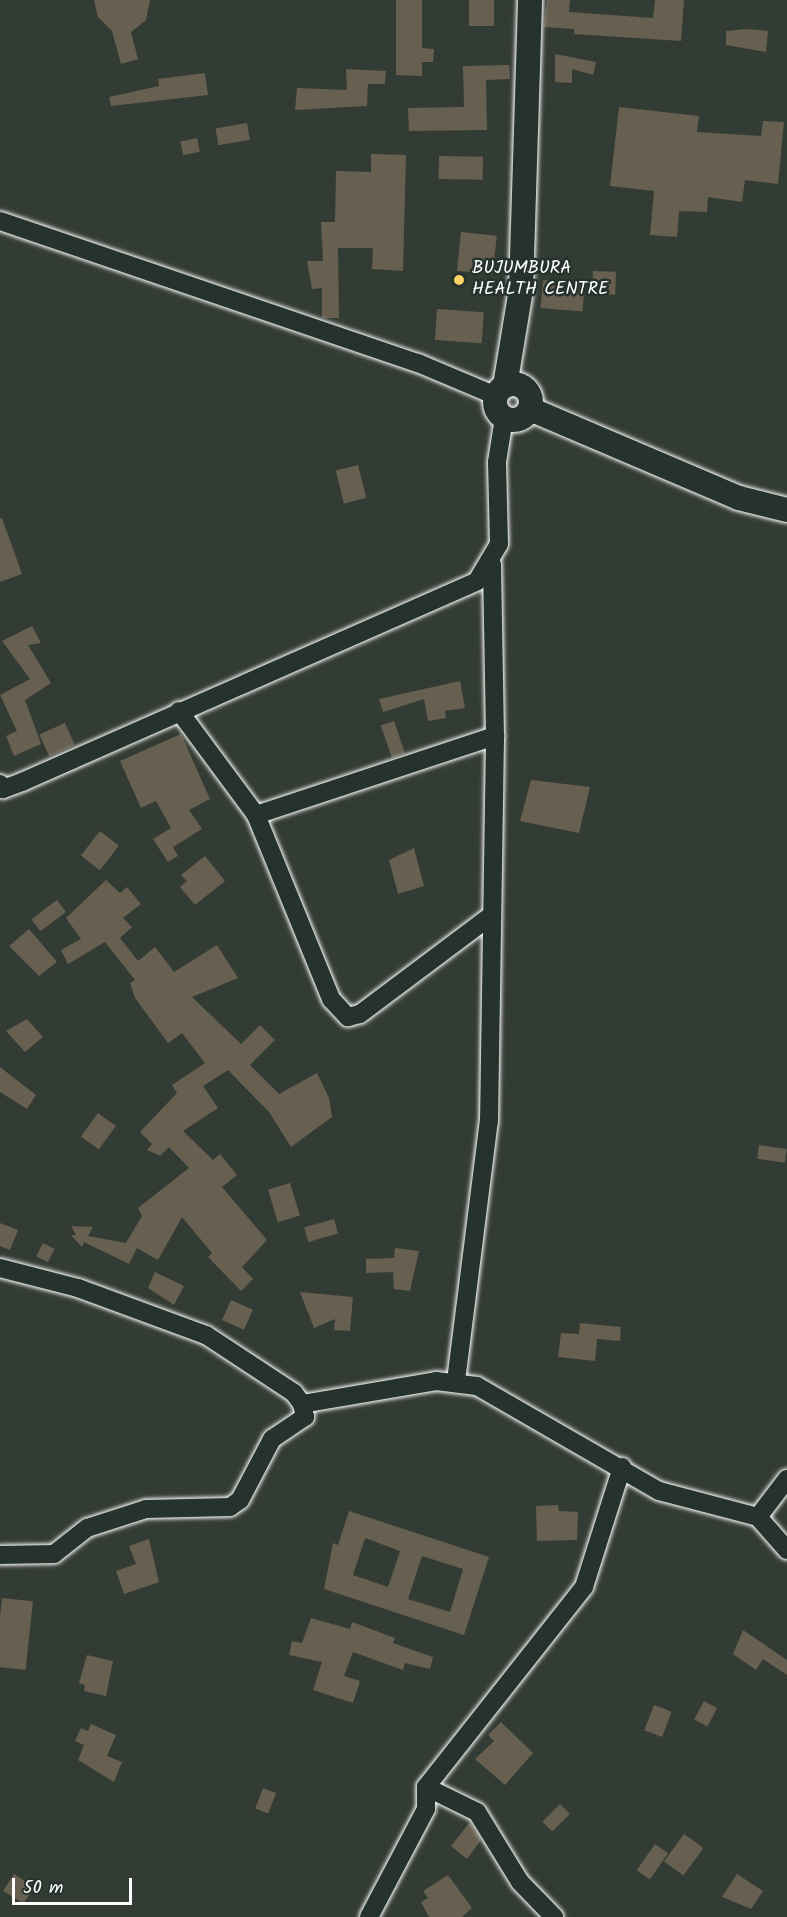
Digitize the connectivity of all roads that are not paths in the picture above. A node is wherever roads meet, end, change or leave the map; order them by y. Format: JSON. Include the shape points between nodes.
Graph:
{"nodes":[{"id":1,"x":530,"y":0,"type":"edge"},
{"id":2,"x":0,"y":221,"type":"edge"},
{"id":3,"x":502,"y":400,"type":"junction"},
{"id":4,"x":530,"y":409,"type":"junction"},
{"id":5,"x":787,"y":510,"type":"edge"},
{"id":6,"x":492,"y":564,"type":"junction"},
{"id":7,"x":179,"y":711,"type":"junction"},
{"id":8,"x":495,"y":736,"type":"junction"},
{"id":9,"x":1,"y":788,"type":"edge"},
{"id":10,"x":256,"y":815,"type":"junction"},
{"id":11,"x":489,"y":917,"type":"junction"},
{"id":12,"x":0,"y":1268,"type":"edge"},
{"id":13,"x":456,"y":1381,"type":"junction"},
{"id":14,"x":302,"y":1404,"type":"junction"},
{"id":15,"x":621,"y":1467,"type":"junction"},
{"id":16,"x":787,"y":1479,"type":"edge"},
{"id":17,"x":758,"y":1517,"type":"junction"},
{"id":18,"x":787,"y":1550,"type":"edge"},
{"id":19,"x":0,"y":1555,"type":"edge"},
{"id":20,"x":426,"y":1787,"type":"junction"},
{"id":21,"x":369,"y":1917,"type":"edge"},
{"id":22,"x":554,"y":1917,"type":"edge"}],
"edges":[{"from":1,"to":3,"type":"street","via":[[521,289]]},
{"from":2,"to":3,"type":"street","via":[[418,363]]},
{"from":3,"to":4,"type":"street","via":[[522,418]]},
{"from":3,"to":4,"type":"street","via":[[525,389]]},
{"from":3,"to":6,"type":"street","via":[[497,462],[499,544]]},
{"from":4,"to":5,"type":"street","via":[[739,498]]},
{"from":6,"to":7,"type":"street","via":[[477,581]]},
{"from":6,"to":8,"type":"street"},
{"from":7,"to":9,"type":"street"},
{"from":7,"to":10,"type":"street"},
{"from":8,"to":10,"type":"street"},
{"from":8,"to":11,"type":"street"},
{"from":10,"to":11,"type":"street","via":[[331,999],[348,1017],[360,1014]]},
{"from":11,"to":13,"type":"street","via":[[488,1132]]},
{"from":12,"to":14,"type":"street","via":[[78,1288],[206,1335],[294,1393]]},
{"from":13,"to":14,"type":"street"},
{"from":13,"to":15,"type":"street","via":[[477,1386]]},
{"from":14,"to":19,"type":"street","via":[[305,1417],[272,1439],[240,1500],[230,1507],[146,1509],[87,1528],[54,1554]]},
{"from":15,"to":17,"type":"street","via":[[659,1491]]},
{"from":15,"to":20,"type":"street","via":[[578,1596]]},
{"from":16,"to":17,"type":"street"},
{"from":17,"to":18,"type":"street"},
{"from":20,"to":21,"type":"street","via":[[426,1809]]},
{"from":20,"to":22,"type":"street","via":[[477,1812],[520,1882]]}]}
